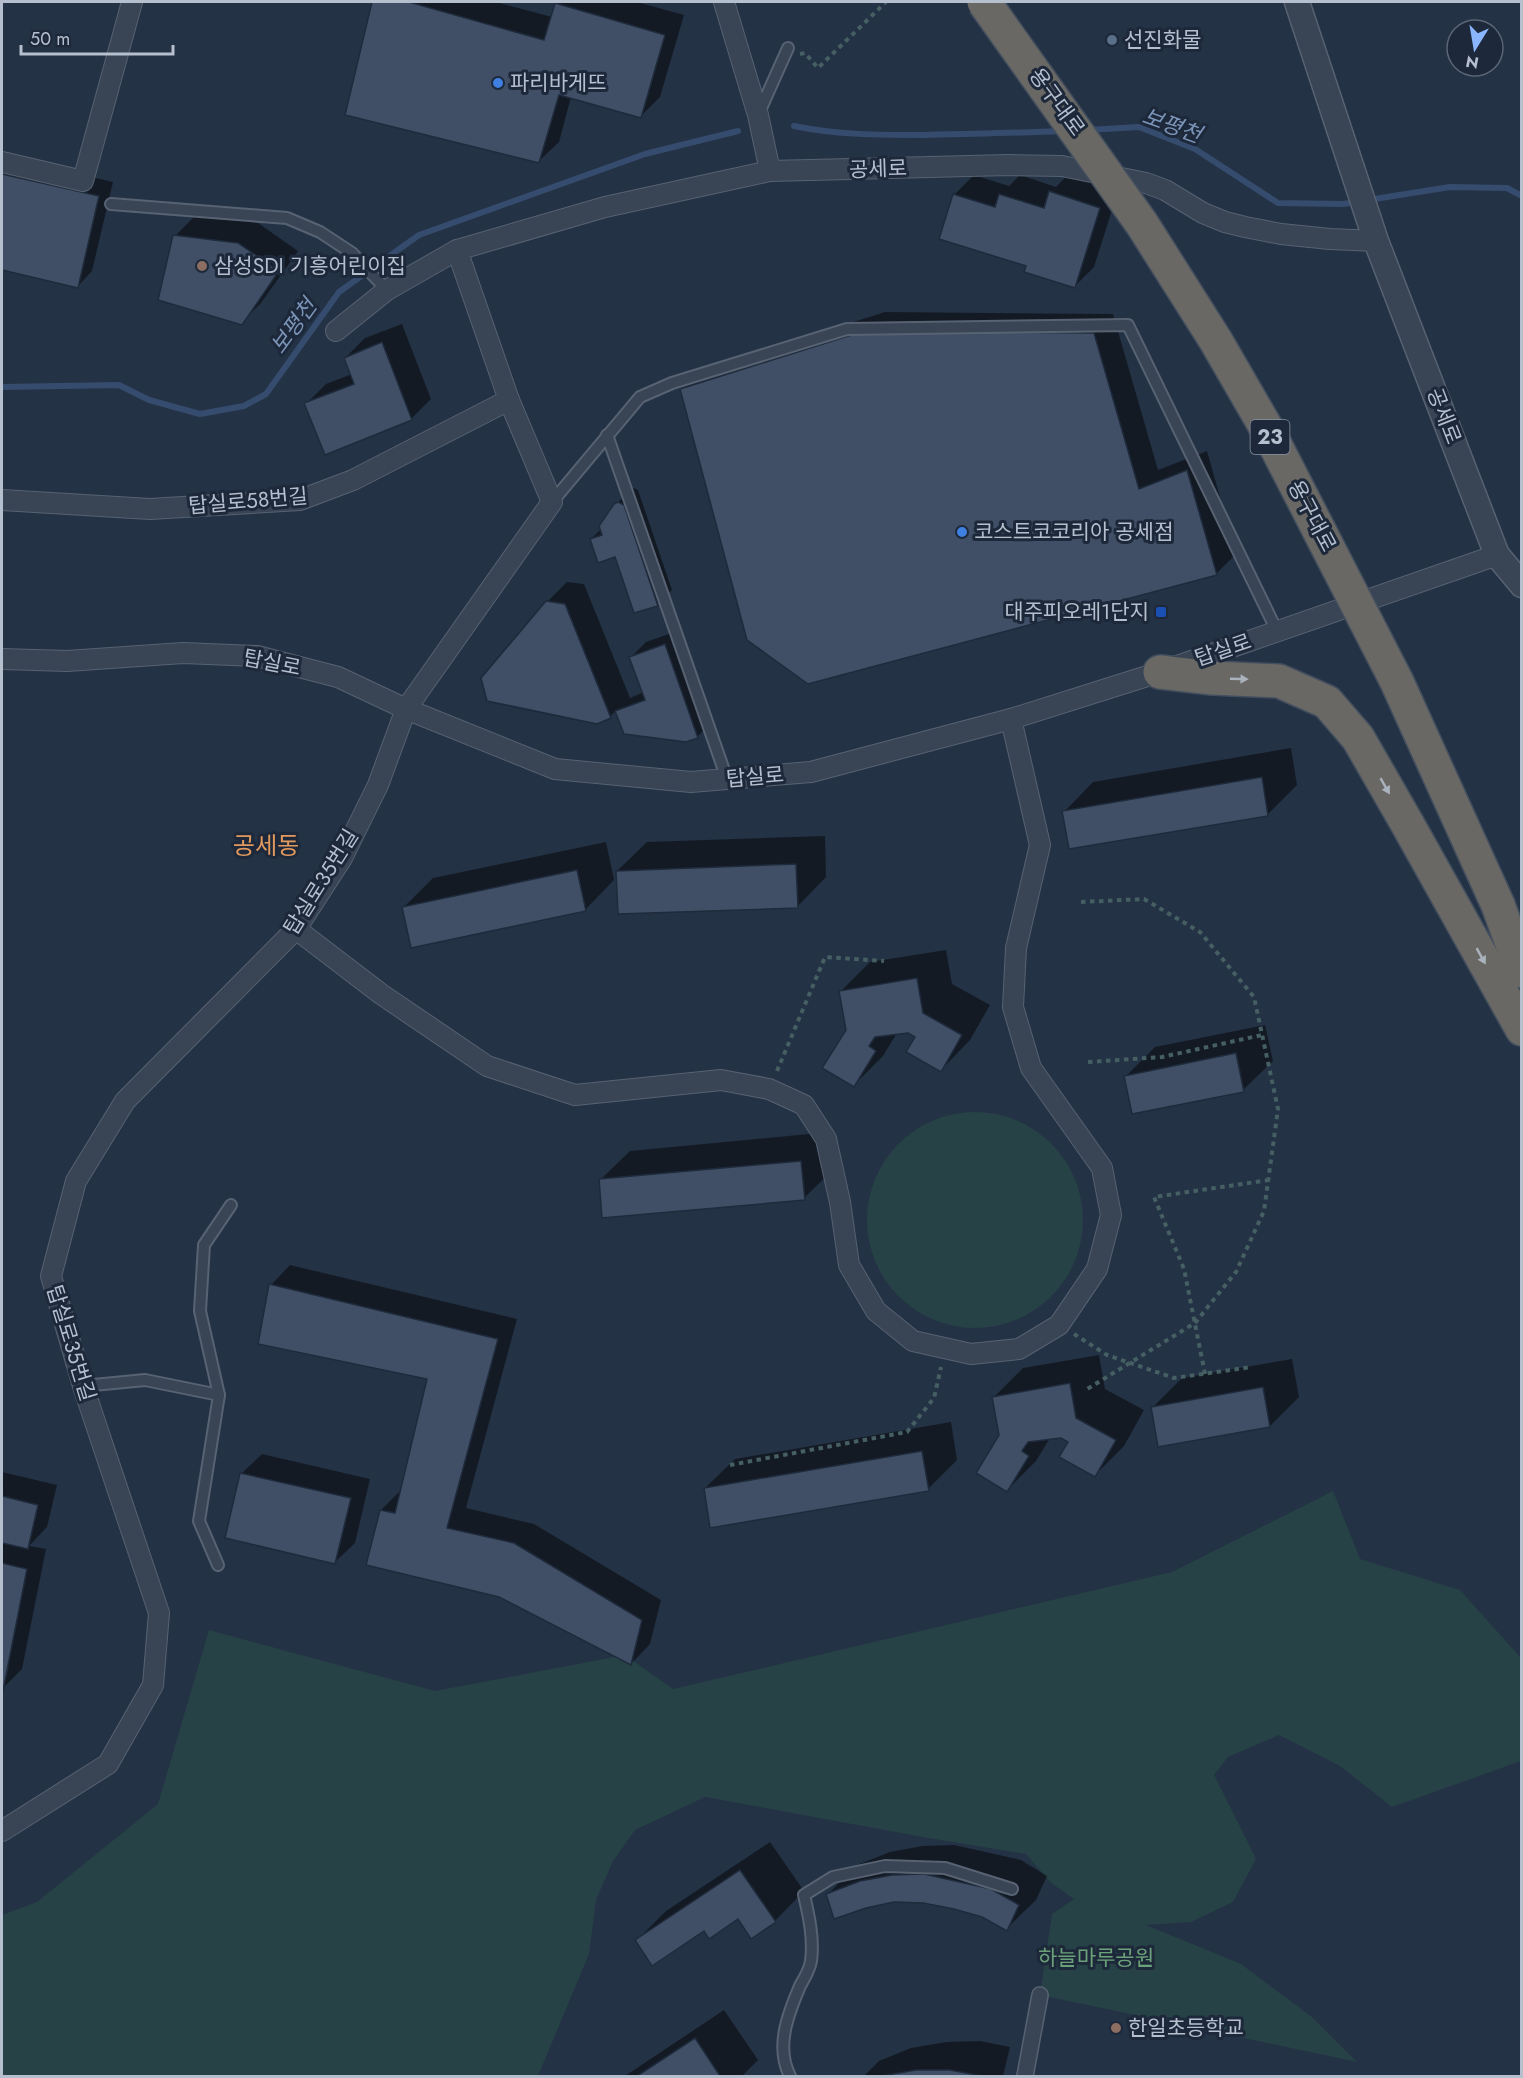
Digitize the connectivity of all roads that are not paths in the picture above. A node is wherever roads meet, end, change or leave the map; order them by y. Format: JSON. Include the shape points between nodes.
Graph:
{"nodes":[{"id":1,"x":132,"y":2,"type":"edge"},
{"id":2,"x":724,"y":2,"type":"edge"},
{"id":3,"x":984,"y":2,"type":"edge"},
{"id":4,"x":1297,"y":2,"type":"edge"},
{"id":5,"x":791,"y":52,"type":"road end"},
{"id":6,"x":758,"y":115,"type":"junction"},
{"id":7,"x":2,"y":162,"type":"edge"},
{"id":8,"x":770,"y":171,"type":"junction"},
{"id":9,"x":111,"y":204,"type":"dead end"},
{"id":10,"x":1374,"y":234,"type":"junction"},
{"id":11,"x":457,"y":250,"type":"junction"},
{"id":12,"x":387,"y":290,"type":"junction"},
{"id":13,"x":336,"y":331,"type":"dead end"},
{"id":14,"x":509,"y":400,"type":"junction"},
{"id":15,"x":607,"y":435,"type":"junction"},
{"id":16,"x":2,"y":500,"type":"edge"},
{"id":17,"x":552,"y":502,"type":"junction"},
{"id":18,"x":1497,"y":555,"type":"junction"},
{"id":19,"x":1521,"y":585,"type":"edge"},
{"id":20,"x":1277,"y":632,"type":"junction"},
{"id":21,"x":2,"y":659,"type":"edge"},
{"id":22,"x":1160,"y":672,"type":"junction"},
{"id":23,"x":406,"y":709,"type":"junction"},
{"id":24,"x":1011,"y":718,"type":"junction"},
{"id":25,"x":727,"y":779,"type":"junction"},
{"id":26,"x":297,"y":929,"type":"junction"},
{"id":27,"x":1521,"y":971,"type":"edge"},
{"id":28,"x":1521,"y":1029,"type":"edge"},
{"id":29,"x":231,"y":1205,"type":"dead end"},
{"id":30,"x":83,"y":1386,"type":"junction"},
{"id":31,"x":219,"y":1395,"type":"junction"},
{"id":32,"x":218,"y":1565,"type":"dead end"},
{"id":33,"x":2,"y":1831,"type":"edge"},
{"id":34,"x":1012,"y":1889,"type":"dead end"},
{"id":35,"x":1040,"y":1995,"type":"dead end"},
{"id":36,"x":790,"y":2076,"type":"edge"},
{"id":37,"x":1025,"y":2076,"type":"edge"}],
"edges":[{"from":1,"to":7,"type":"street","via":[[83,181]]},
{"from":2,"to":6,"type":"street"},
{"from":3,"to":27,"type":"highway","name":"용구대로","number":"23","bridge":true,"via":[[1142,224],[1216,341],[1273,442],[1397,682],[1498,905]]},
{"from":4,"to":10,"type":"street"},
{"from":5,"to":6,"type":"lane"},
{"from":6,"to":8,"type":"street"},
{"from":8,"to":10,"type":"street","name":"공세로","via":[[1062,166],[1146,183],[1203,213],[1245,227],[1330,239]]},
{"from":8,"to":11,"type":"street","name":"공세로","via":[[605,207]]},
{"from":9,"to":12,"type":"lane","via":[[287,218],[320,232],[352,253]]},
{"from":10,"to":18,"type":"street","name":"공세로"},
{"from":11,"to":12,"type":"street","name":"공세로"},
{"from":11,"to":14,"type":"street"},
{"from":12,"to":13,"type":"street","name":"공세로"},
{"from":14,"to":16,"type":"street","name":"탑실로58번길","via":[[353,480],[300,501],[150,510]]},
{"from":14,"to":17,"type":"street"},
{"from":15,"to":17,"type":"lane"},
{"from":15,"to":20,"type":"lane","via":[[640,397],[672,383],[847,328],[1128,325]]},
{"from":15,"to":25,"type":"lane"},
{"from":17,"to":23,"type":"street","name":"탑실로35번길"},
{"from":18,"to":19,"type":"street","name":"공세로"},
{"from":18,"to":20,"type":"street","name":"탑실로"},
{"from":20,"to":22,"type":"street","name":"탑실로"},
{"from":21,"to":23,"type":"street","name":"탑실로","via":[[67,661],[183,653],[256,656],[338,676]]},
{"from":22,"to":24,"type":"street","name":"탑실로"},
{"from":22,"to":28,"type":"highway","one_way":true,"via":[[1279,681],[1327,702],[1363,748]]},
{"from":23,"to":25,"type":"street","name":"탑실로","via":[[555,769],[691,782]]},
{"from":23,"to":26,"type":"street","name":"탑실로35번길","via":[[378,786],[347,848]]},
{"from":24,"to":25,"type":"street","name":"탑실로","via":[[811,772]]},
{"from":24,"to":26,"type":"street","via":[[1040,845],[1016,948],[1013,1007],[1031,1068],[1102,1168],[1111,1215],[1097,1269],[1059,1324],[1018,1348],[971,1354],[913,1341],[876,1311],[849,1264],[826,1139],[804,1105],[770,1089],[721,1080],[575,1095],[498,1070],[381,994]]},
{"from":26,"to":30,"type":"street","name":"탑실로35번길","via":[[124,1101],[76,1181],[51,1276]]},
{"from":29,"to":31,"type":"lane","via":[[204,1245],[201,1289],[200,1311]]},
{"from":30,"to":31,"type":"lane","via":[[145,1380]]},
{"from":30,"to":33,"type":"street","name":"탑실로35번길","via":[[159,1613],[153,1685],[108,1764]]},
{"from":31,"to":32,"type":"lane","via":[[199,1521]]},
{"from":34,"to":36,"type":"lane","via":[[945,1868],[885,1866],[833,1877],[804,1895],[810,1923],[811,1962],[790,2009],[783,2036]]},
{"from":35,"to":37,"type":"street"}]}
